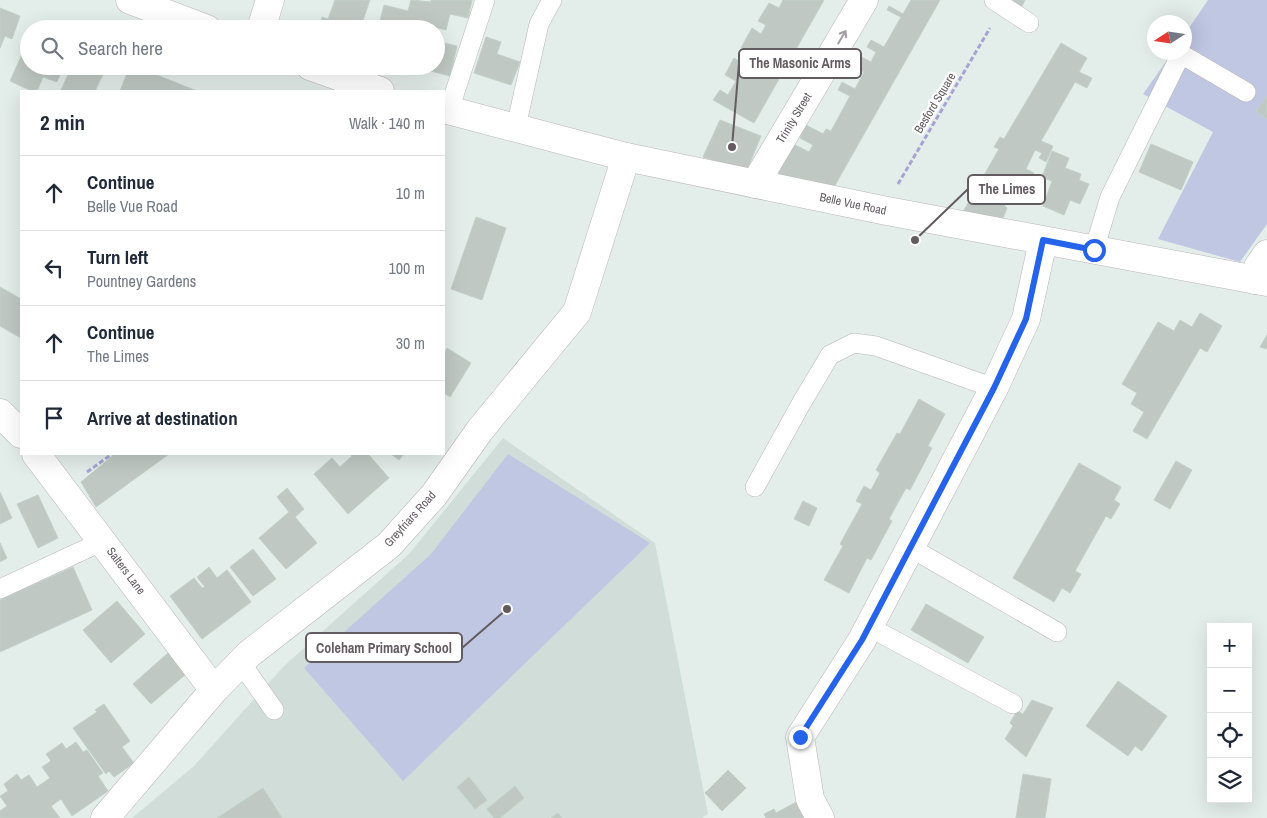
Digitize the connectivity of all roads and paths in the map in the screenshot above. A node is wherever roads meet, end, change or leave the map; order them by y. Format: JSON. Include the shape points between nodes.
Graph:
{"nodes":[{"id":1,"x":130,"y":0,"type":"edge"},
{"id":2,"x":270,"y":0,"type":"edge"},
{"id":3,"x":485,"y":0,"type":"edge"},
{"id":4,"x":552,"y":0,"type":"edge"},
{"id":5,"x":864,"y":0,"type":"edge"},
{"id":6,"x":999,"y":3,"type":"edge"},
{"id":7,"x":183,"y":20,"type":"edge"},
{"id":8,"x":264,"y":20,"type":"edge"},
{"id":9,"x":1029,"y":24,"type":"dead end"},
{"id":10,"x":335,"y":75,"type":"edge"},
{"id":11,"x":377,"y":90,"type":"edge"},
{"id":12,"x":1246,"y":92,"type":"dead end"},
{"id":13,"x":446,"y":110,"type":"edge"},
{"id":14,"x":516,"y":127,"type":"junction"},
{"id":15,"x":626,"y":157,"type":"junction"},
{"id":16,"x":755,"y":184,"type":"junction"},
{"id":17,"x":882,"y":210,"type":"junction"},
{"id":18,"x":1043,"y":240,"type":"junction"},
{"id":19,"x":1094,"y":250,"type":"junction"},
{"id":20,"x":1267,"y":254,"type":"edge"},
{"id":21,"x":1261,"y":281,"type":"edge"},
{"id":22,"x":994,"y":388,"type":"junction"},
{"id":23,"x":0,"y":413,"type":"edge"},
{"id":24,"x":20,"y":433,"type":"edge"},
{"id":25,"x":37,"y":455,"type":"edge"},
{"id":26,"x":755,"y":487,"type":"dead end"},
{"id":27,"x":103,"y":541,"type":"junction"},
{"id":28,"x":911,"y":548,"type":"junction"},
{"id":29,"x":0,"y":589,"type":"edge"},
{"id":30,"x":1057,"y":632,"type":"dead end"},
{"id":31,"x":866,"y":634,"type":"junction"},
{"id":32,"x":241,"y":663,"type":"junction"},
{"id":33,"x":214,"y":690,"type":"junction"},
{"id":34,"x":1013,"y":704,"type":"dead end"},
{"id":35,"x":274,"y":710,"type":"dead end"},
{"id":36,"x":105,"y":818,"type":"edge"},
{"id":37,"x":820,"y":818,"type":"edge"}],
"edges":[{"from":1,"to":7,"type":"street"},
{"from":2,"to":8,"type":"street"},
{"from":3,"to":13,"type":"lane"},
{"from":4,"to":14,"type":"lane","via":[[539,24]]},
{"from":16,"to":5,"type":"street","name":"Trinity Street","one_way":true},
{"from":6,"to":9,"type":"lane"},
{"from":6,"to":17,"type":"path","name":"Besford Square"},
{"from":10,"to":11,"type":"street"},
{"from":12,"to":19,"type":"lane","via":[[1181,54],[1110,196]]},
{"from":13,"to":14,"type":"street","name":"Belle Vue Road"},
{"from":14,"to":15,"type":"street","name":"Belle Vue Road"},
{"from":15,"to":16,"type":"street","name":"Belle Vue Road"},
{"from":15,"to":32,"type":"street","name":"Greyfriars Road","via":[[578,312],[480,430],[434,495],[389,545]]},
{"from":16,"to":17,"type":"street","name":"Belle Vue Road"},
{"from":17,"to":18,"type":"street","name":"Belle Vue Road"},
{"from":18,"to":19,"type":"street","name":"Belle Vue Road"},
{"from":18,"to":22,"type":"street","via":[[1026,319]]},
{"from":19,"to":21,"type":"street","name":"Belle Vue Road"},
{"from":20,"to":21,"type":"street","via":[[1258,267]]},
{"from":22,"to":26,"type":"lane","via":[[876,346],[854,343],[830,355]]},
{"from":22,"to":28,"type":"street"},
{"from":23,"to":24,"type":"street"},
{"from":25,"to":27,"type":"street","name":"Salters Lane"},
{"from":27,"to":29,"type":"lane"},
{"from":27,"to":33,"type":"street","name":"Salters Lane"},
{"from":28,"to":30,"type":"lane"},
{"from":28,"to":31,"type":"street"},
{"from":31,"to":34,"type":"lane"},
{"from":31,"to":37,"type":"street","via":[[800,737],[810,798]]},
{"from":32,"to":33,"type":"street","name":"Greyfriars Road"},
{"from":32,"to":35,"type":"lane"},
{"from":33,"to":36,"type":"street","name":"Greyfriars Road"}]}
